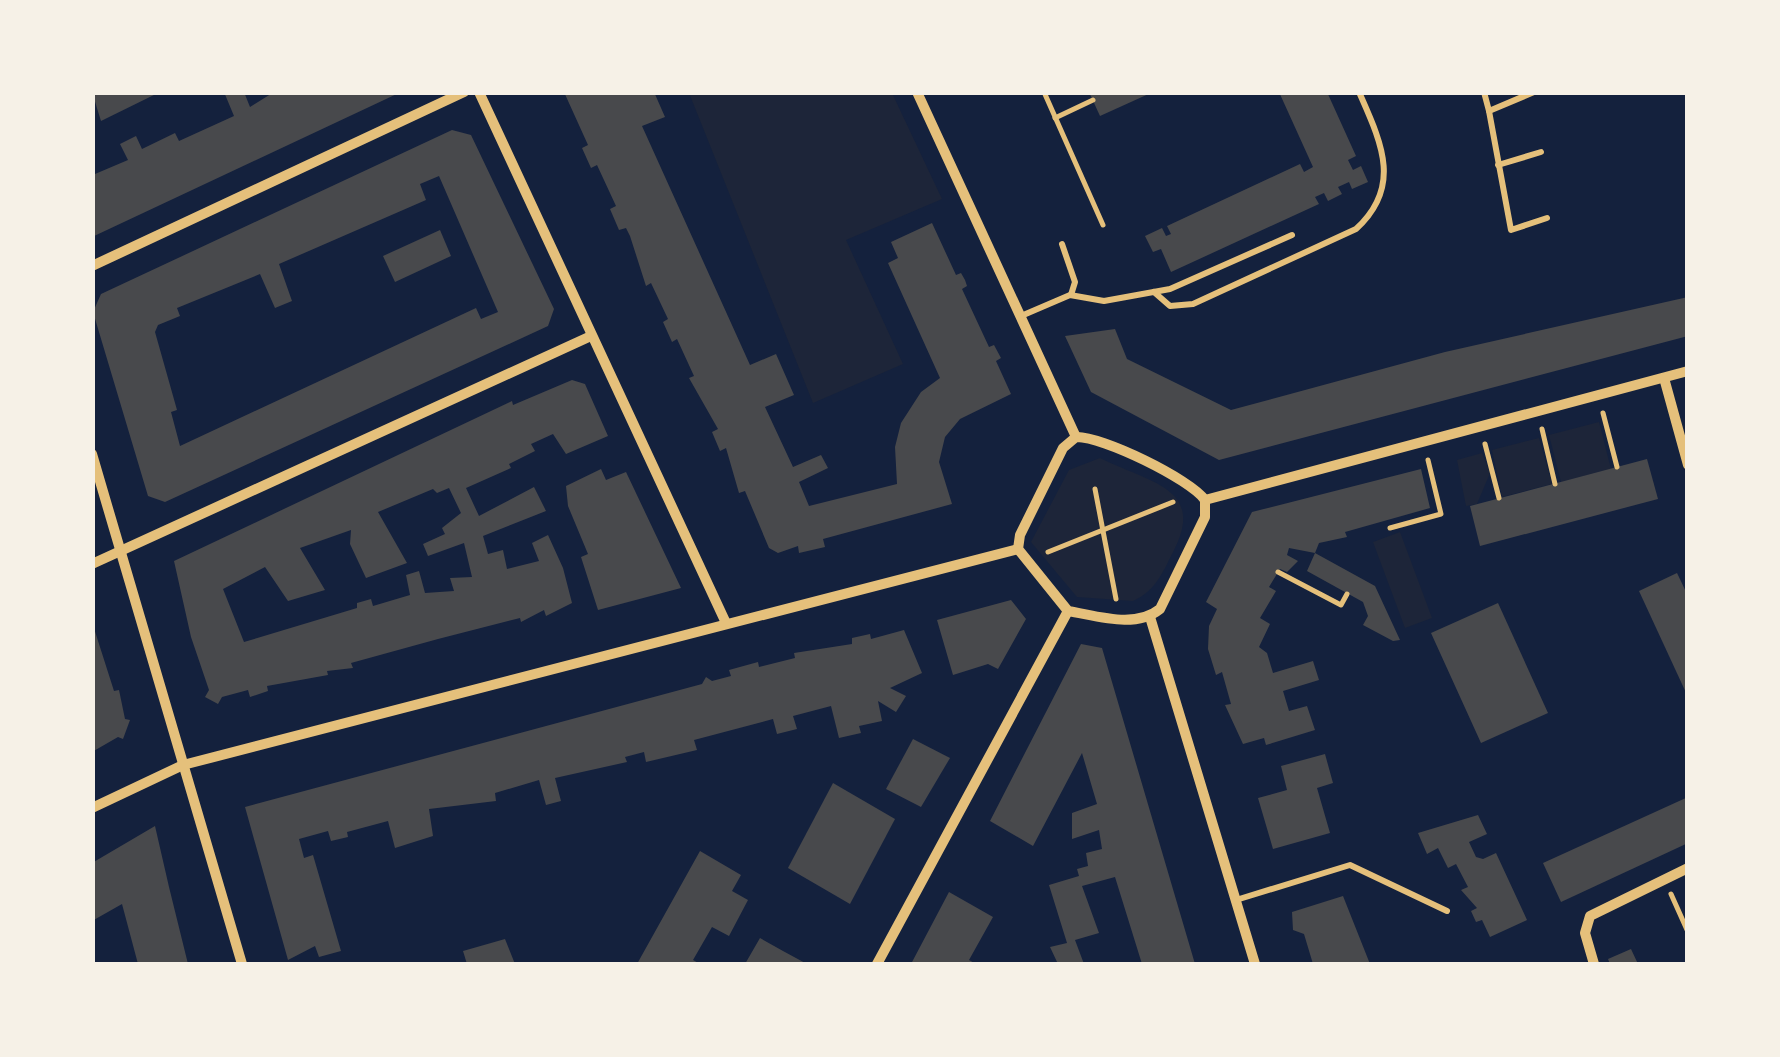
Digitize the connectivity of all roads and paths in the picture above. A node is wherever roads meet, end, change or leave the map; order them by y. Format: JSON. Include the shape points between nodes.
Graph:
{"nodes":[{"id":1,"x":464,"y":92,"type":"edge"},
{"id":2,"x":479,"y":92,"type":"edge"},
{"id":3,"x":917,"y":92,"type":"edge"},
{"id":4,"x":1044,"y":92,"type":"edge"},
{"id":5,"x":1359,"y":92,"type":"edge"},
{"id":6,"x":1484,"y":92,"type":"edge"},
{"id":7,"x":1534,"y":92,"type":"edge"},
{"id":8,"x":1092,"y":100,"type":"dead end"},
{"id":9,"x":1488,"y":111,"type":"junction"},
{"id":10,"x":1055,"y":118,"type":"junction"},
{"id":11,"x":1541,"y":152,"type":"dead end"},
{"id":12,"x":1498,"y":165,"type":"junction"},
{"id":13,"x":1548,"y":218,"type":"dead end"},
{"id":14,"x":1102,"y":225,"type":"dead end"},
{"id":15,"x":1292,"y":235,"type":"dead end"},
{"id":16,"x":1062,"y":244,"type":"dead end"},
{"id":17,"x":92,"y":266,"type":"edge"},
{"id":18,"x":1154,"y":292,"type":"junction"},
{"id":19,"x":1070,"y":296,"type":"junction"},
{"id":20,"x":1020,"y":316,"type":"junction"},
{"id":21,"x":591,"y":336,"type":"junction"},
{"id":22,"x":1688,"y":371,"type":"edge"},
{"id":23,"x":1664,"y":378,"type":"junction"},
{"id":24,"x":1602,"y":413,"type":"dead end"},
{"id":25,"x":1542,"y":428,"type":"dead end"},
{"id":26,"x":1076,"y":436,"type":"junction"},
{"id":27,"x":1485,"y":444,"type":"dead end"},
{"id":28,"x":92,"y":454,"type":"edge"},
{"id":29,"x":1428,"y":460,"type":"dead end"},
{"id":30,"x":1688,"y":465,"type":"edge"},
{"id":31,"x":1617,"y":468,"type":"dead end"},
{"id":32,"x":1556,"y":484,"type":"dead end"},
{"id":33,"x":1096,"y":490,"type":"dead end"},
{"id":34,"x":1499,"y":498,"type":"dead end"},
{"id":35,"x":1205,"y":500,"type":"junction"},
{"id":36,"x":1173,"y":502,"type":"dead end"},
{"id":37,"x":1390,"y":528,"type":"dead end"},
{"id":38,"x":1104,"y":530,"type":"junction"},
{"id":39,"x":1018,"y":549,"type":"junction"},
{"id":40,"x":120,"y":552,"type":"junction"},
{"id":41,"x":1048,"y":552,"type":"dead end"},
{"id":42,"x":92,"y":564,"type":"edge"},
{"id":43,"x":1278,"y":572,"type":"dead end"},
{"id":44,"x":1347,"y":594,"type":"dead end"},
{"id":45,"x":1116,"y":598,"type":"dead end"},
{"id":46,"x":1068,"y":612,"type":"junction"},
{"id":47,"x":1150,"y":617,"type":"junction"},
{"id":48,"x":726,"y":623,"type":"junction"},
{"id":49,"x":183,"y":765,"type":"junction"},
{"id":50,"x":92,"y":808,"type":"edge"},
{"id":51,"x":1688,"y":868,"type":"edge"},
{"id":52,"x":1664,"y":879,"type":"junction"},
{"id":53,"x":1236,"y":900,"type":"junction"},
{"id":54,"x":1448,"y":911,"type":"dead end"},
{"id":55,"x":1688,"y":932,"type":"edge"},
{"id":56,"x":242,"y":964,"type":"edge"},
{"id":57,"x":877,"y":964,"type":"edge"},
{"id":58,"x":1255,"y":964,"type":"edge"},
{"id":59,"x":1594,"y":964,"type":"edge"}],
"edges":[{"from":1,"to":17,"type":"street"},
{"from":2,"to":21,"type":"street"},
{"from":3,"to":20,"type":"street"},
{"from":4,"to":10,"type":"path"},
{"from":5,"to":18,"type":"lane","via":[[1384,148],[1387,173],[1369,216],[1356,229],[1193,304],[1170,306]]},
{"from":6,"to":9,"type":"lane"},
{"from":7,"to":9,"type":"lane"},
{"from":8,"to":10,"type":"path"},
{"from":9,"to":12,"type":"lane"},
{"from":10,"to":14,"type":"path"},
{"from":11,"to":12,"type":"lane"},
{"from":12,"to":13,"type":"lane","via":[[1510,230]]},
{"from":15,"to":18,"type":"lane"},
{"from":16,"to":19,"type":"lane","via":[[1075,282]]},
{"from":18,"to":19,"type":"lane","via":[[1104,301]]},
{"from":19,"to":20,"type":"lane"},
{"from":20,"to":26,"type":"street"},
{"from":21,"to":40,"type":"street"},
{"from":21,"to":48,"type":"street"},
{"from":22,"to":23,"type":"street"},
{"from":23,"to":30,"type":"street"},
{"from":23,"to":35,"type":"street"},
{"from":24,"to":31,"type":"path"},
{"from":25,"to":32,"type":"path"},
{"from":26,"to":35,"type":"street","via":[[1096,439],[1187,483]]},
{"from":26,"to":39,"type":"street","via":[[1063,448]]},
{"from":27,"to":34,"type":"path"},
{"from":28,"to":40,"type":"street"},
{"from":29,"to":37,"type":"path","via":[[1441,514]]},
{"from":33,"to":38,"type":"path"},
{"from":35,"to":47,"type":"street","via":[[1206,517]]},
{"from":36,"to":38,"type":"path"},
{"from":38,"to":41,"type":"path"},
{"from":38,"to":45,"type":"path"},
{"from":39,"to":46,"type":"street"},
{"from":39,"to":48,"type":"street"},
{"from":40,"to":42,"type":"street"},
{"from":40,"to":49,"type":"street"},
{"from":43,"to":44,"type":"path","via":[[1341,605]]},
{"from":46,"to":47,"type":"street"},
{"from":46,"to":57,"type":"street"},
{"from":47,"to":53,"type":"street"},
{"from":48,"to":49,"type":"street"},
{"from":49,"to":50,"type":"street"},
{"from":49,"to":56,"type":"street"},
{"from":51,"to":52,"type":"street"},
{"from":52,"to":55,"type":"path"},
{"from":52,"to":59,"type":"street","via":[[1590,916],[1585,932]]},
{"from":53,"to":54,"type":"lane","via":[[1350,864]]},
{"from":53,"to":58,"type":"street"}]}
